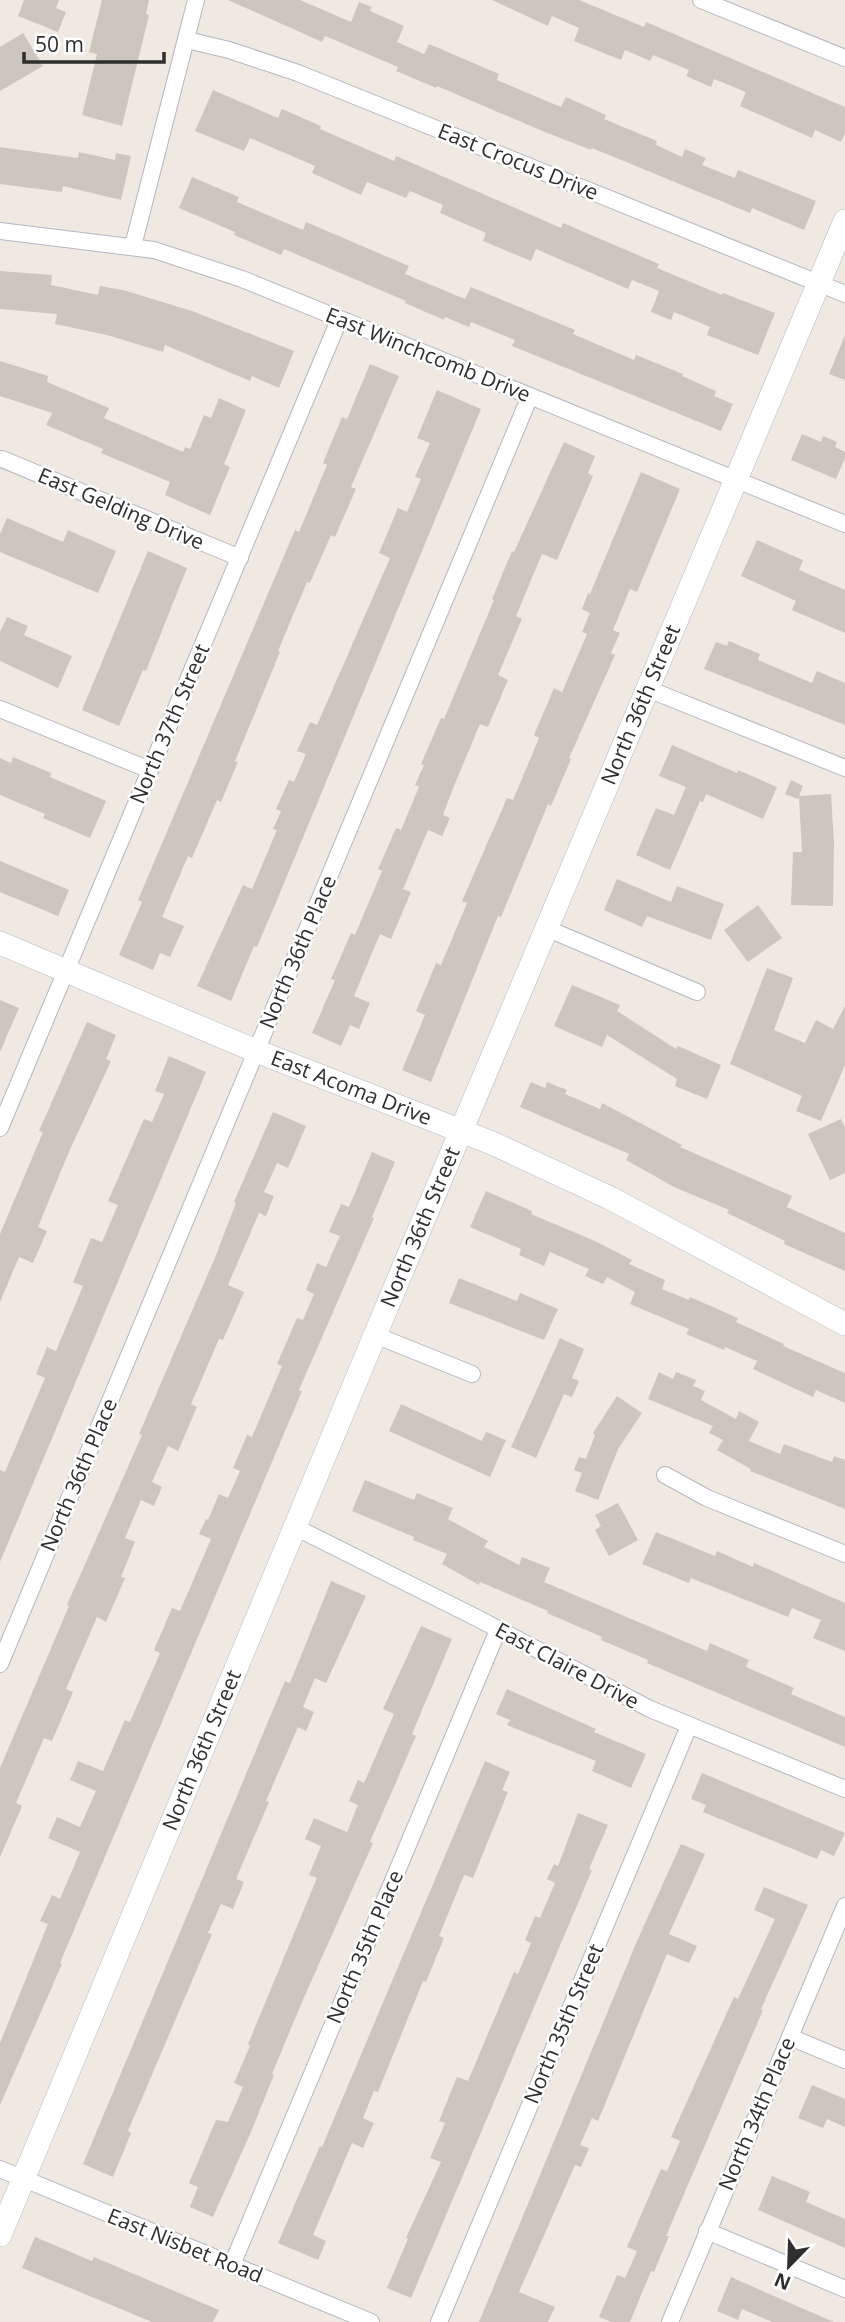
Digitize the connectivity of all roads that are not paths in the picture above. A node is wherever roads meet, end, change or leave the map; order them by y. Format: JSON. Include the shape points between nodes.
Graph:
{"nodes":[{"id":1,"x":196,"y":0,"type":"edge"},
{"id":2,"x":701,"y":0,"type":"edge"},
{"id":3,"x":187,"y":40,"type":"junction"},
{"id":4,"x":845,"y":58,"type":"edge"},
{"id":5,"x":845,"y":221,"type":"edge"},
{"id":6,"x":0,"y":231,"type":"edge"},
{"id":7,"x":133,"y":246,"type":"junction"},
{"id":8,"x":819,"y":283,"type":"junction"},
{"id":9,"x":845,"y":294,"type":"edge"},
{"id":10,"x":339,"y":320,"type":"junction"},
{"id":11,"x":530,"y":396,"type":"junction"},
{"id":12,"x":2,"y":459,"type":"dead end"},
{"id":13,"x":736,"y":480,"type":"junction"},
{"id":14,"x":845,"y":524,"type":"edge"},
{"id":15,"x":240,"y":558,"type":"junction"},
{"id":16,"x":648,"y":689,"type":"junction"},
{"id":17,"x":0,"y":709,"type":"edge"},
{"id":18,"x":845,"y":768,"type":"edge"},
{"id":19,"x":150,"y":770,"type":"junction"},
{"id":20,"x":548,"y":929,"type":"junction"},
{"id":21,"x":0,"y":943,"type":"edge"},
{"id":22,"x":66,"y":970,"type":"junction"},
{"id":23,"x":697,"y":992,"type":"dead end"},
{"id":24,"x":256,"y":1051,"type":"junction"},
{"id":25,"x":0,"y":1128,"type":"edge"},
{"id":26,"x":461,"y":1131,"type":"junction"},
{"id":27,"x":845,"y":1324,"type":"edge"},
{"id":28,"x":375,"y":1335,"type":"junction"},
{"id":29,"x":472,"y":1374,"type":"dead end"},
{"id":30,"x":666,"y":1475,"type":"dead end"},
{"id":31,"x":295,"y":1527,"type":"junction"},
{"id":32,"x":845,"y":1554,"type":"edge"},
{"id":33,"x":498,"y":1630,"type":"junction"},
{"id":34,"x":0,"y":1664,"type":"edge"},
{"id":35,"x":689,"y":1726,"type":"junction"},
{"id":36,"x":845,"y":1789,"type":"edge"},
{"id":37,"x":845,"y":1906,"type":"edge"},
{"id":38,"x":790,"y":2037,"type":"junction"},
{"id":39,"x":845,"y":2060,"type":"edge"},
{"id":40,"x":0,"y":2169,"type":"edge"},
{"id":41,"x":23,"y":2179,"type":"junction"},
{"id":42,"x":708,"y":2231,"type":"junction"},
{"id":43,"x":0,"y":2235,"type":"edge"},
{"id":44,"x":232,"y":2265,"type":"junction"},
{"id":45,"x":845,"y":2288,"type":"edge"},
{"id":46,"x":371,"y":2322,"type":"edge"},
{"id":47,"x":439,"y":2322,"type":"edge"},
{"id":48,"x":670,"y":2322,"type":"edge"}],
"edges":[{"from":1,"to":3,"type":"street"},
{"from":2,"to":4,"type":"street"},
{"from":3,"to":7,"type":"street"},
{"from":3,"to":8,"type":"street","name":"East Crocus Drive","via":[[299,73]]},
{"from":5,"to":8,"type":"street","name":"North 36th Street"},
{"from":6,"to":7,"type":"street","name":"East Winchcomb Drive"},
{"from":7,"to":10,"type":"street","name":"East Winchcomb Drive","via":[[242,279]]},
{"from":8,"to":9,"type":"street","name":"East Crocus Drive"},
{"from":8,"to":13,"type":"street","name":"North 36th Street"},
{"from":10,"to":11,"type":"street","name":"East Winchcomb Drive"},
{"from":10,"to":15,"type":"street","name":"North 37th Street"},
{"from":11,"to":13,"type":"street","name":"East Winchcomb Drive"},
{"from":11,"to":24,"type":"street","name":"North 36th Place"},
{"from":12,"to":15,"type":"street","name":"East Gelding Drive"},
{"from":13,"to":14,"type":"street","name":"East Winchcomb Drive"},
{"from":13,"to":16,"type":"street","name":"North 36th Street"},
{"from":15,"to":19,"type":"street","name":"North 37th Street"},
{"from":16,"to":18,"type":"street"},
{"from":16,"to":20,"type":"street","name":"North 36th Street"},
{"from":17,"to":19,"type":"street"},
{"from":19,"to":22,"type":"street","name":"North 37th Street"},
{"from":20,"to":23,"type":"street"},
{"from":20,"to":26,"type":"street","name":"North 36th Street"},
{"from":21,"to":22,"type":"street","name":"East Acoma Drive"},
{"from":22,"to":24,"type":"street","name":"East Acoma Drive"},
{"from":22,"to":25,"type":"street","name":"North 37th Street"},
{"from":24,"to":26,"type":"street","name":"East Acoma Drive"},
{"from":24,"to":34,"type":"street","name":"North 36th Place"},
{"from":26,"to":27,"type":"street","name":"East Acoma Drive","via":[[610,1198]]},
{"from":26,"to":28,"type":"street","name":"North 36th Street"},
{"from":28,"to":29,"type":"street"},
{"from":28,"to":31,"type":"street","name":"North 36th Street"},
{"from":30,"to":32,"type":"street","via":[[707,1497]]},
{"from":31,"to":33,"type":"street","name":"East Claire Drive"},
{"from":31,"to":41,"type":"street","name":"North 36th Street"},
{"from":33,"to":35,"type":"street","name":"East Claire Drive"},
{"from":33,"to":44,"type":"street","name":"North 35th Place"},
{"from":35,"to":36,"type":"street","name":"East Claire Drive"},
{"from":35,"to":47,"type":"street","name":"North 35th Street"},
{"from":37,"to":38,"type":"street","name":"North 34th Place"},
{"from":38,"to":39,"type":"street"},
{"from":38,"to":42,"type":"street","name":"North 34th Place"},
{"from":40,"to":41,"type":"street","name":"East Nisbet Road"},
{"from":41,"to":43,"type":"street","name":"North 36th Street"},
{"from":41,"to":44,"type":"street","name":"East Nisbet Road"},
{"from":42,"to":45,"type":"street"},
{"from":42,"to":48,"type":"street","name":"North 34th Place"},
{"from":44,"to":46,"type":"street","name":"East Nisbet Road"}]}
